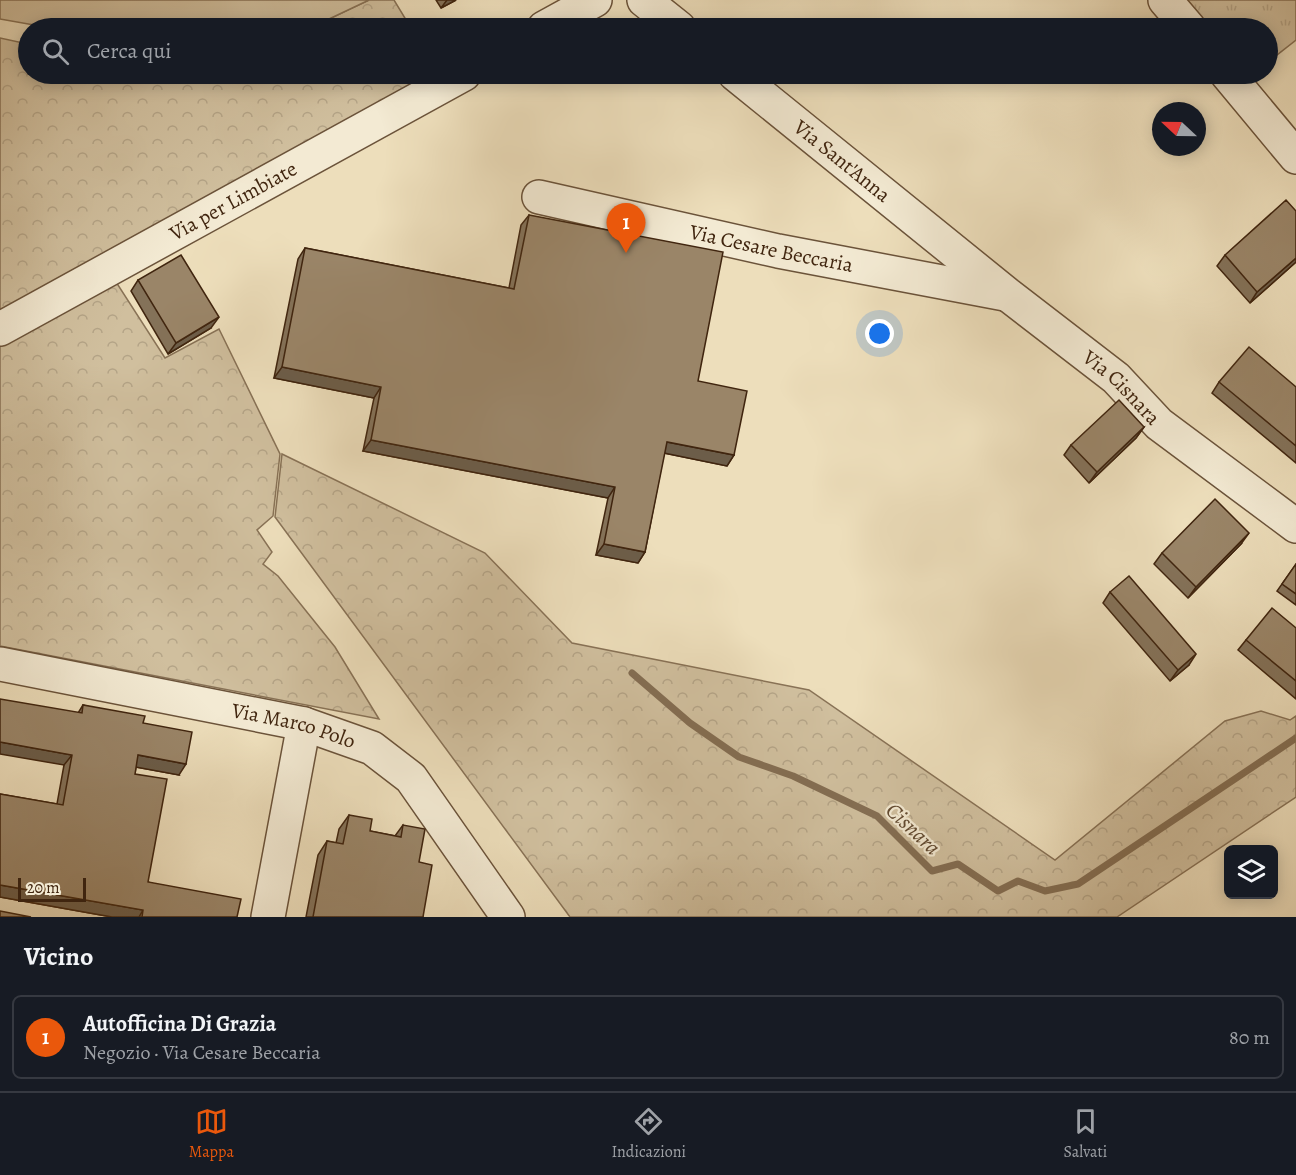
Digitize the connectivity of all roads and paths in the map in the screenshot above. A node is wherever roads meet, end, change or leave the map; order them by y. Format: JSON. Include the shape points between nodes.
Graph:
{"nodes":[{"id":1,"x":595,"y":0,"type":"edge"},
{"id":2,"x":644,"y":0,"type":"edge"},
{"id":3,"x":1165,"y":0,"type":"edge"},
{"id":4,"x":562,"y":18,"type":"edge"},
{"id":5,"x":666,"y":18,"type":"edge"},
{"id":6,"x":1180,"y":18,"type":"edge"},
{"id":7,"x":446,"y":84,"type":"edge"},
{"id":8,"x":747,"y":84,"type":"edge"},
{"id":9,"x":1235,"y":84,"type":"edge"},
{"id":10,"x":1296,"y":157,"type":"edge"},
{"id":11,"x":539,"y":196,"type":"dead end"},
{"id":12,"x":950,"y":248,"type":"joint"},
{"id":13,"x":1007,"y":294,"type":"junction"},
{"id":14,"x":0,"y":330,"type":"edge"},
{"id":15,"x":1296,"y":526,"type":"edge"},
{"id":16,"x":0,"y":664,"type":"edge"},
{"id":17,"x":304,"y":724,"type":"junction"},
{"id":18,"x":268,"y":917,"type":"edge"},
{"id":19,"x":508,"y":917,"type":"edge"}],
"edges":[{"from":1,"to":4,"type":"street"},
{"from":2,"to":5,"type":"street"},
{"from":3,"to":6,"type":"street"},
{"from":7,"to":14,"type":"street","name":"Via per Limbiate"},
{"from":8,"to":12,"type":"street","name":"Via Sant'Anna"},
{"from":9,"to":10,"type":"street"},
{"from":11,"to":13,"type":"street","name":"Via Cesare Beccaria","via":[[778,251]]},
{"from":12,"to":13,"type":"street","name":"Via Cisnara"},
{"from":13,"to":15,"type":"street","name":"Via Cisnara","via":[[1116,378],[1159,424]]},
{"from":16,"to":17,"type":"street","name":"Via Marco Polo"},
{"from":17,"to":18,"type":"street"},
{"from":17,"to":19,"type":"street","name":"Via Marco Polo","via":[[372,748],[411,778]]}]}
